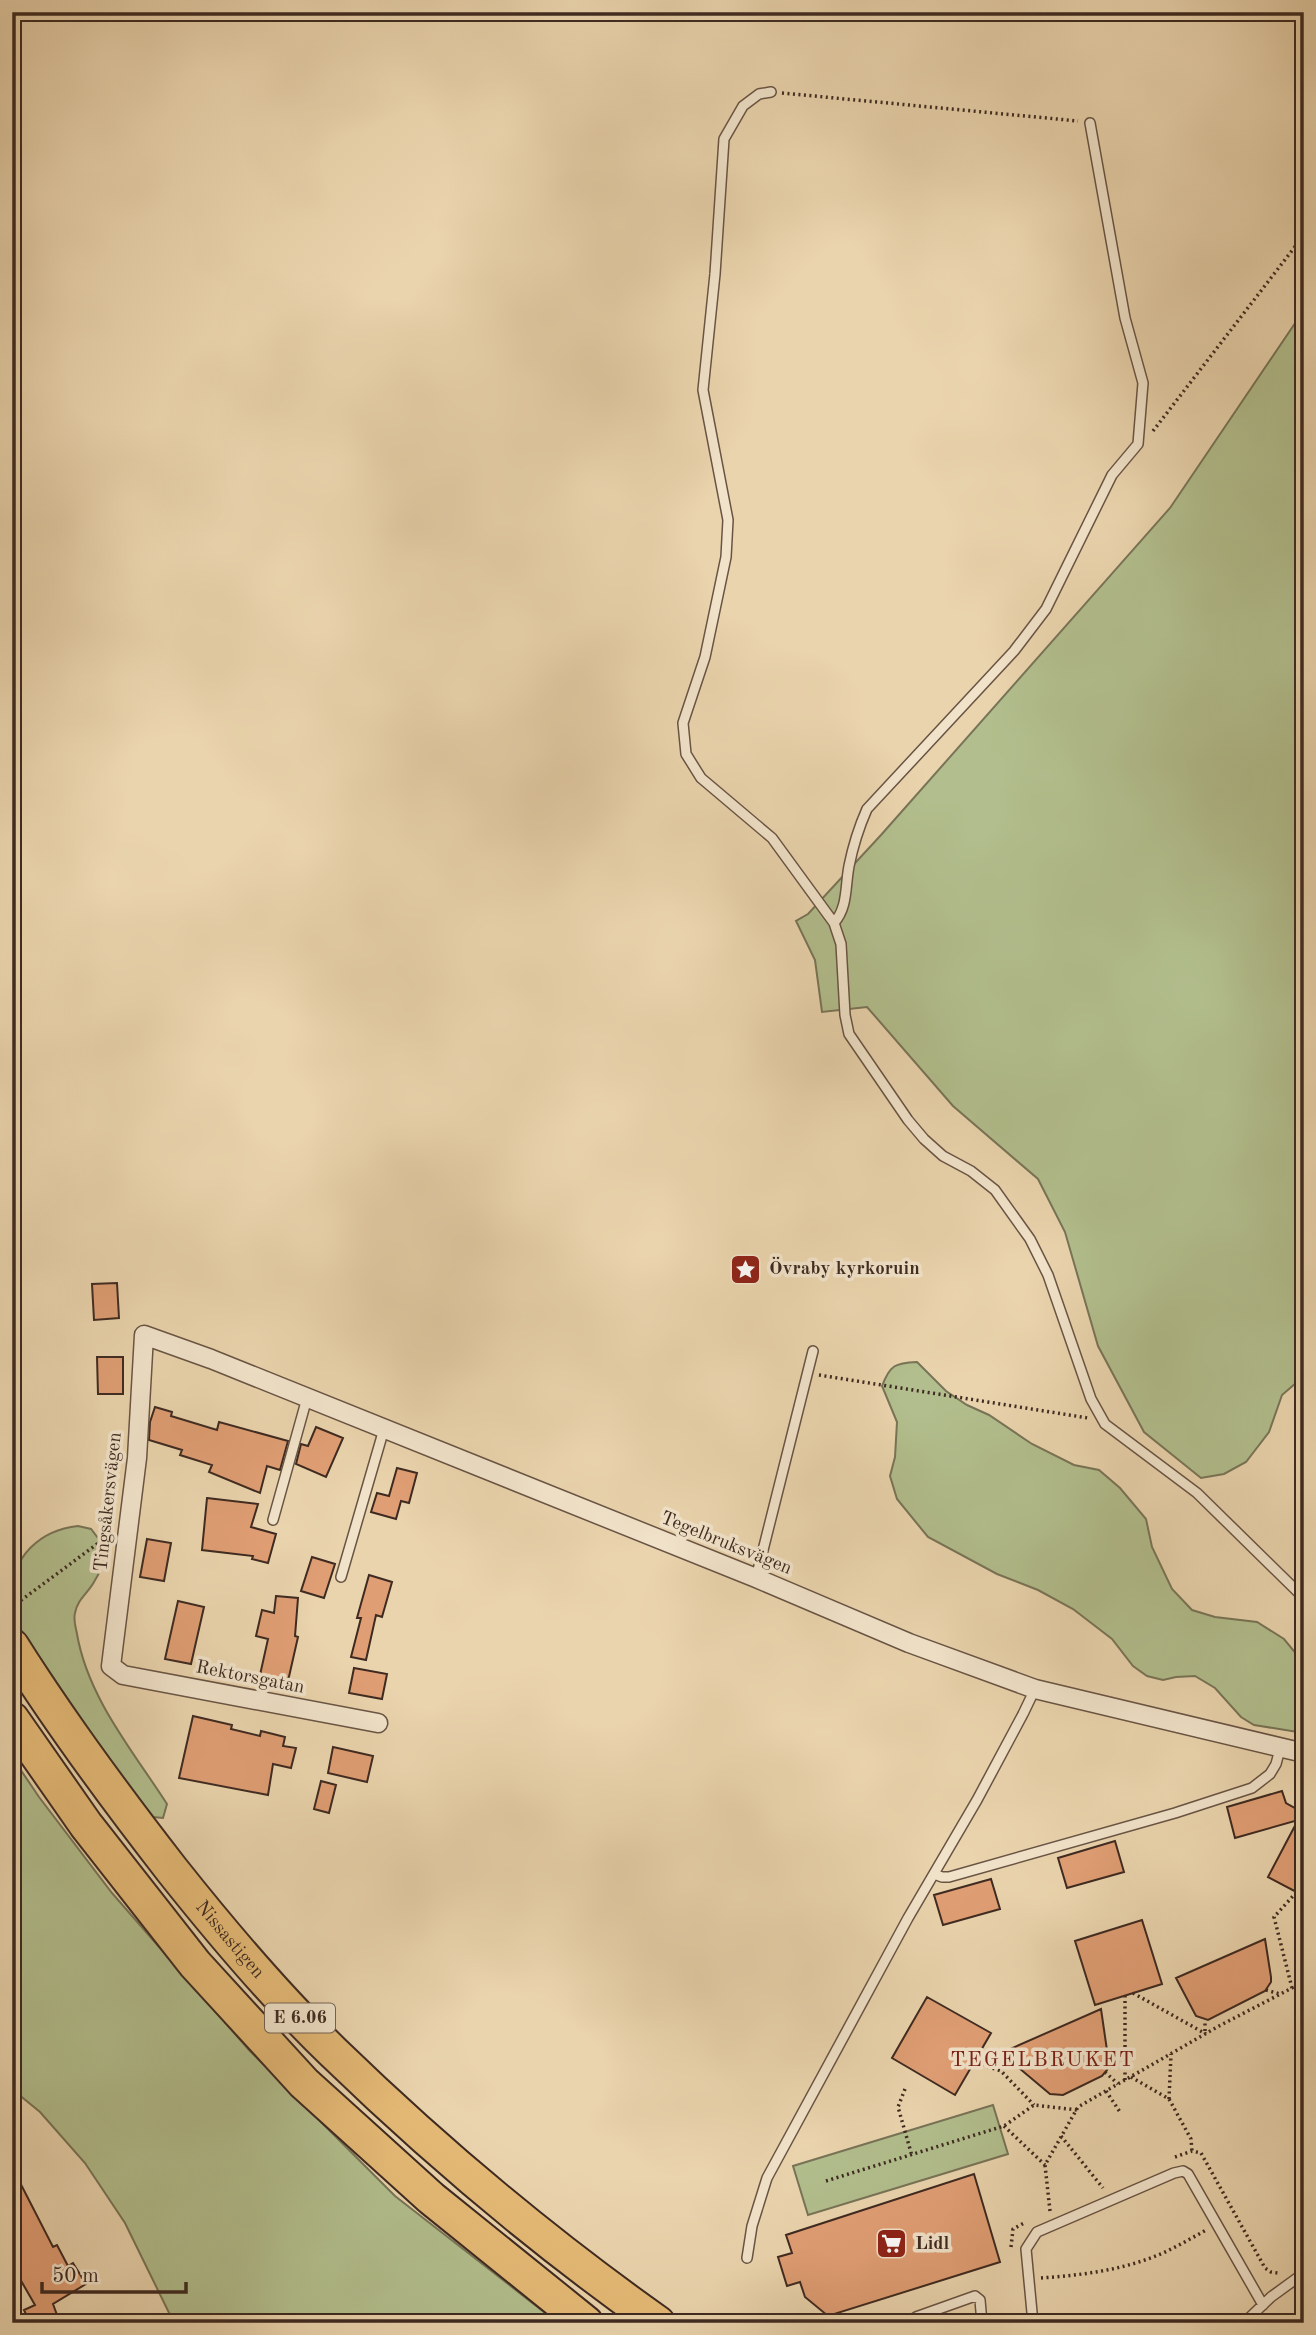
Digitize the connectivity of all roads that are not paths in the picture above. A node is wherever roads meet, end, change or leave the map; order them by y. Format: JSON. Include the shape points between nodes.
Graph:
{"nodes":[{"id":1,"x":771,"y":92,"type":"road end"},
{"id":2,"x":1090,"y":123,"type":"road end"},
{"id":3,"x":834,"y":923,"type":"junction"},
{"id":4,"x":144,"y":1335,"type":"joint"},
{"id":5,"x":813,"y":1351,"type":"dead end"},
{"id":6,"x":307,"y":1398,"type":"junction"},
{"id":7,"x":384,"y":1429,"type":"junction"},
{"id":8,"x":273,"y":1520,"type":"dead end"},
{"id":9,"x":341,"y":1577,"type":"dead end"},
{"id":10,"x":756,"y":1578,"type":"junction"},
{"id":11,"x":1304,"y":1598,"type":"edge"},
{"id":12,"x":12,"y":1646,"type":"edge"},
{"id":13,"x":116,"y":1672,"type":"joint"},
{"id":14,"x":1035,"y":1689,"type":"junction"},
{"id":15,"x":12,"y":1719,"type":"edge"},
{"id":16,"x":378,"y":1723,"type":"dead end"},
{"id":17,"x":1280,"y":1749,"type":"junction"},
{"id":18,"x":1304,"y":1753,"type":"edge"},
{"id":19,"x":934,"y":1874,"type":"junction"},
{"id":20,"x":747,"y":2258,"type":"dead end"},
{"id":21,"x":1304,"y":2273,"type":"edge"},
{"id":22,"x":1262,"y":2305,"type":"junction"},
{"id":23,"x":586,"y":2323,"type":"edge"},
{"id":24,"x":658,"y":2323,"type":"edge"},
{"id":25,"x":914,"y":2323,"type":"edge"},
{"id":26,"x":982,"y":2323,"type":"edge"},
{"id":27,"x":1033,"y":2323,"type":"edge"},
{"id":28,"x":1244,"y":2323,"type":"edge"}],
"edges":[{"from":1,"to":3,"type":"lane","via":[[759,94],[743,106],[724,139],[703,390],[728,520],[726,558],[705,657],[683,723],[686,754],[701,778],[772,838]]},
{"from":2,"to":3,"type":"lane","via":[[1125,318],[1143,383],[1138,444],[1112,475],[1046,609],[1014,651],[867,808],[849,866],[843,912]]},
{"from":3,"to":11,"type":"lane","via":[[842,944],[849,1034],[924,1139],[995,1190],[1030,1240],[1048,1275],[1091,1399],[1104,1420],[1197,1493]]},
{"from":4,"to":6,"type":"street","name":"Tegelbruksvägen"},
{"from":4,"to":13,"type":"street","name":"Tingsåkersvägen","via":[[137,1458],[111,1666]]},
{"from":5,"to":10,"type":"lane"},
{"from":6,"to":7,"type":"street","name":"Tegelbruksvägen"},
{"from":6,"to":8,"type":"lane"},
{"from":7,"to":9,"type":"lane"},
{"from":7,"to":10,"type":"street","name":"Tegelbruksvägen"},
{"from":10,"to":14,"type":"street","name":"Tegelbruksvägen","via":[[909,1643]]},
{"from":12,"to":24,"type":"highway","name":"Nissastigen","number":"E 6.06","via":[[116,1798],[226,1938],[331,2051],[457,2168]]},
{"from":13,"to":16,"type":"street","name":"Rektorsgatan"},
{"from":14,"to":17,"type":"street","name":"Tegelbruksvägen"},
{"from":14,"to":19,"type":"lane"},
{"from":15,"to":23,"type":"highway","number":"E 6.06","via":[[86,1825],[195,1964],[304,2083],[431,2198]]},
{"from":17,"to":18,"type":"street","name":"Tegelbruksvägen"},
{"from":17,"to":19,"type":"lane","via":[[1270,1774],[1251,1788],[949,1877]]},
{"from":19,"to":20,"type":"lane","via":[[767,2178]]},
{"from":21,"to":22,"type":"lane"},
{"from":22,"to":27,"type":"lane","via":[[1183,2171],[1037,2232],[1026,2249]]},
{"from":22,"to":28,"type":"lane"},
{"from":25,"to":26,"type":"lane","via":[[916,2317],[975,2296],[980,2300]]}]}
